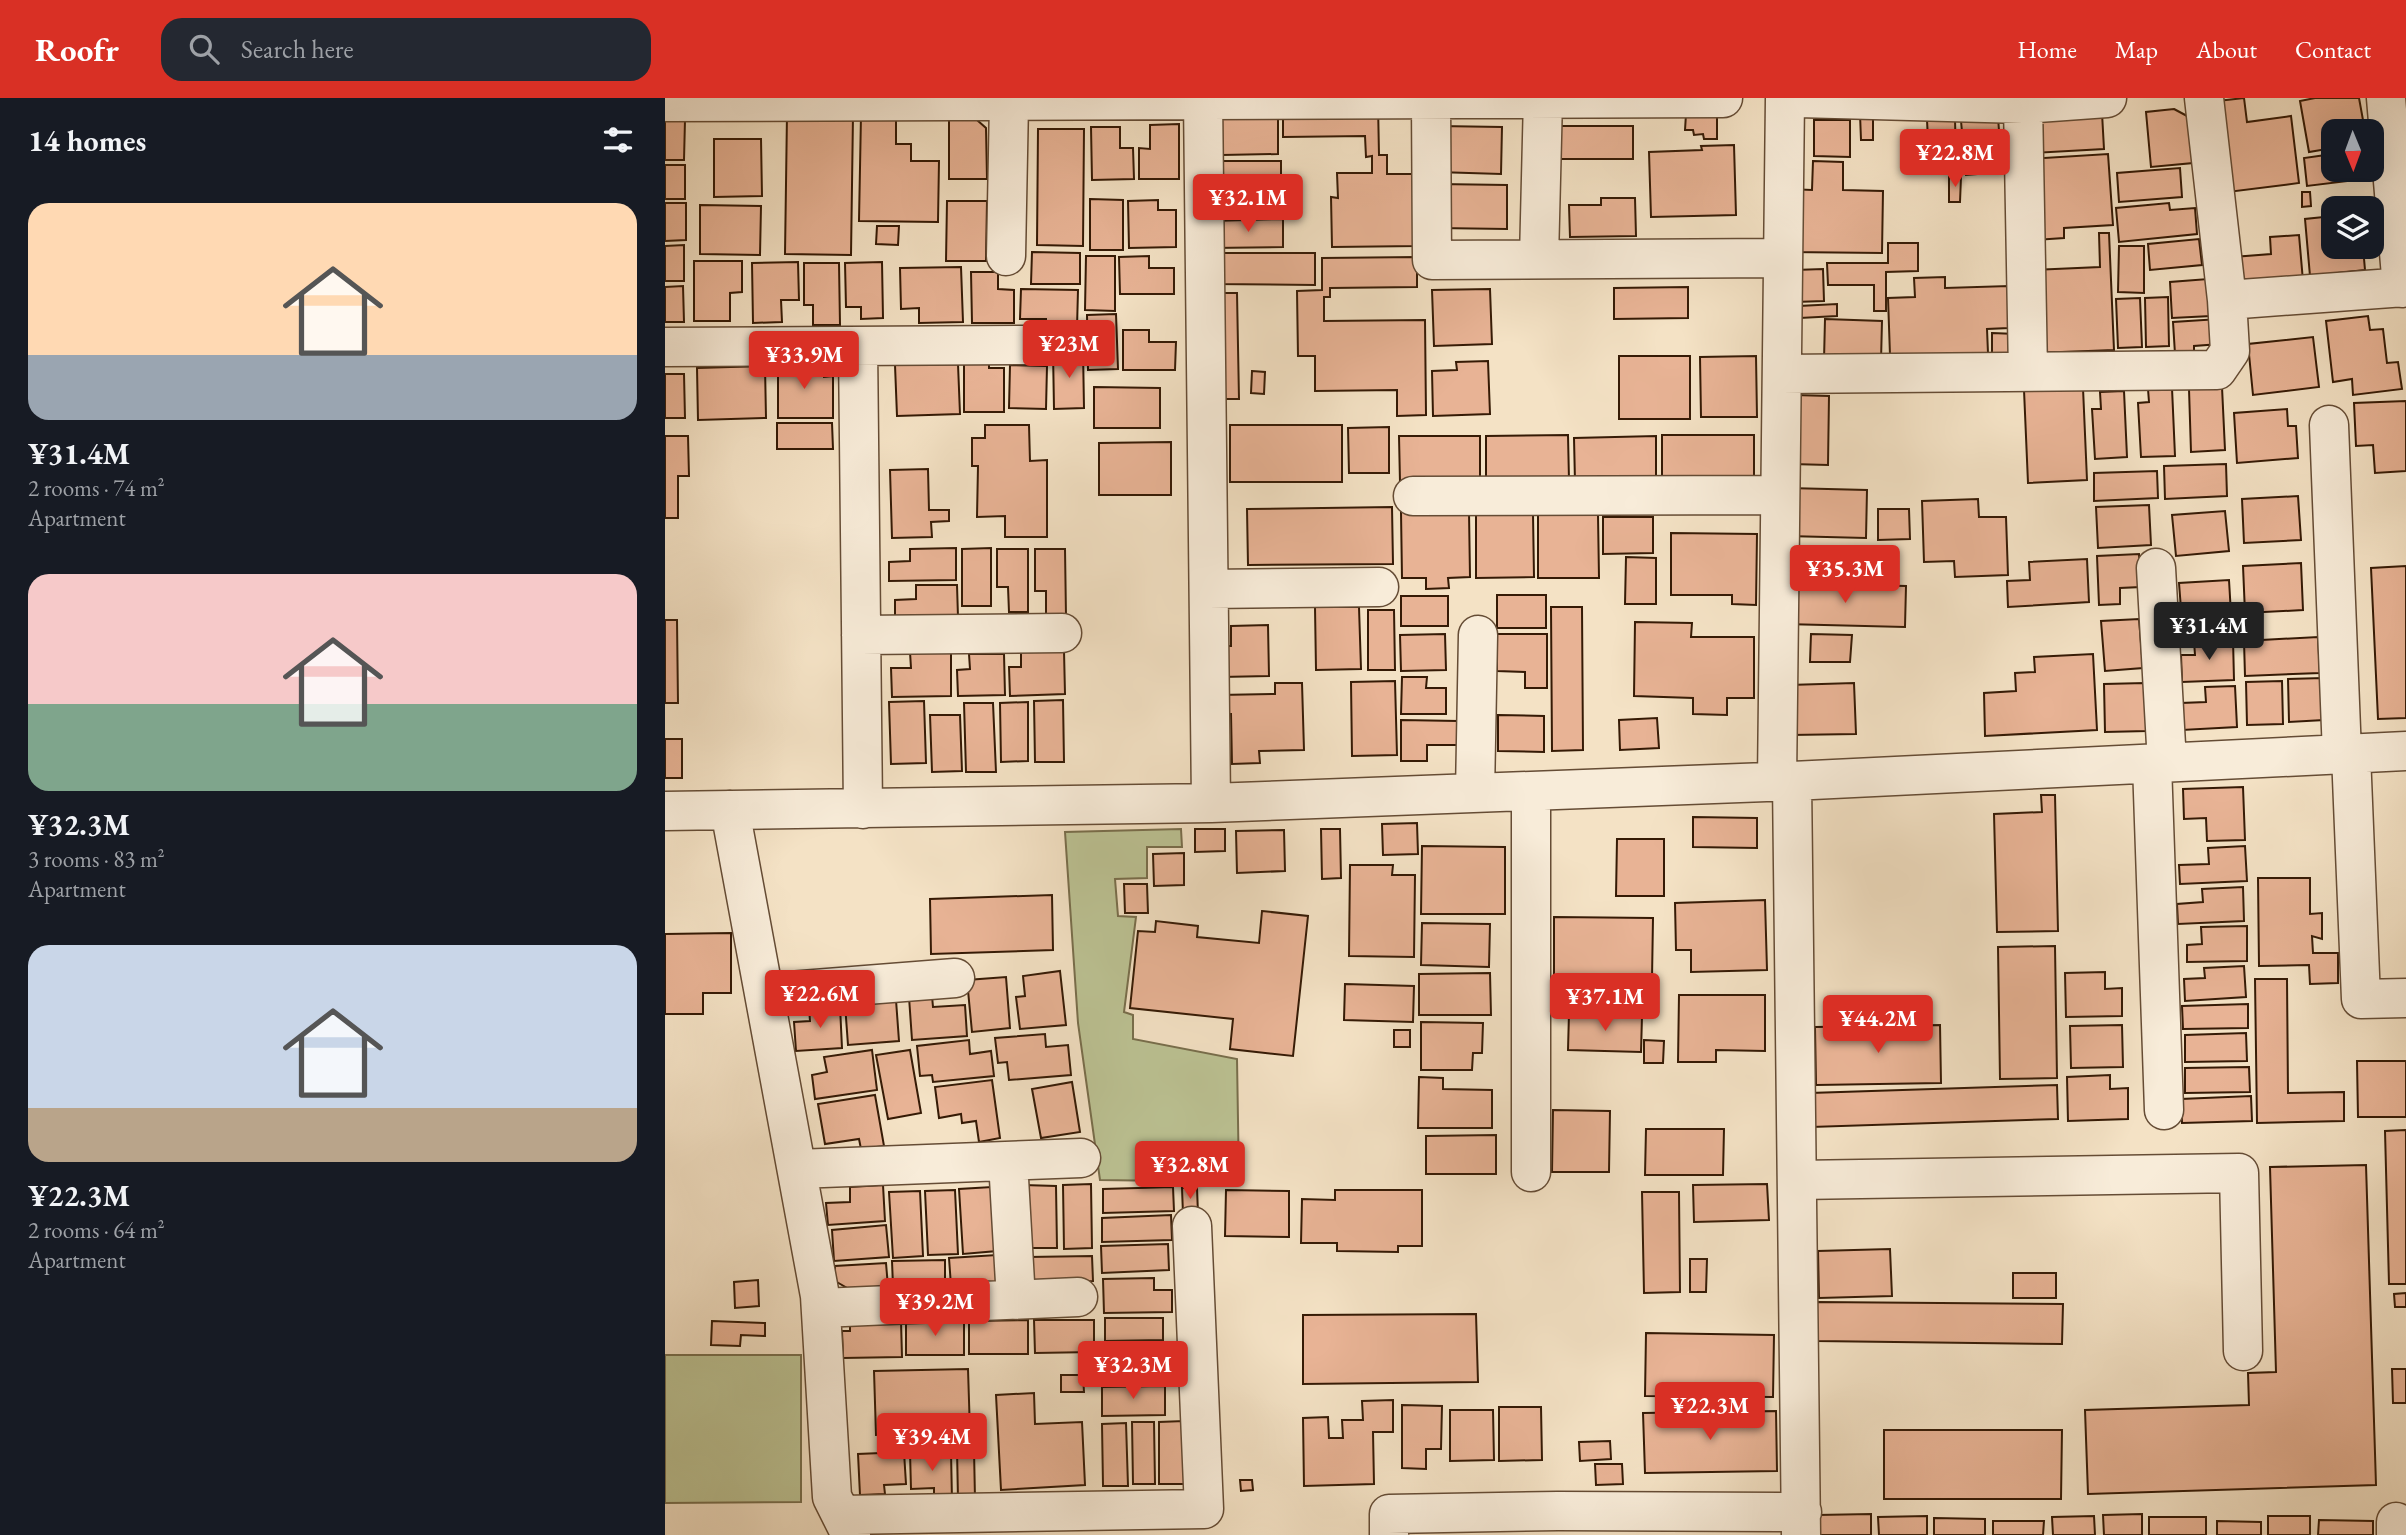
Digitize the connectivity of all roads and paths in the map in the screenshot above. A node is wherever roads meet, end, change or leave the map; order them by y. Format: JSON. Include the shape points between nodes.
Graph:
{"nodes":[{"id":1,"x":1723,"y":98,"type":"edge"},
{"id":2,"x":1785,"y":98,"type":"edge"},
{"id":3,"x":1798,"y":98,"type":"edge"},
{"id":4,"x":2107,"y":98,"type":"edge"},
{"id":5,"x":2204,"y":98,"type":"edge"},
{"id":6,"x":2386,"y":98,"type":"edge"},
{"id":7,"x":1203,"y":99,"type":"edge"},
{"id":8,"x":1543,"y":99,"type":"edge"},
{"id":9,"x":704,"y":100,"type":"edge"},
{"id":10,"x":820,"y":100,"type":"edge"},
{"id":11,"x":1431,"y":100,"type":"edge"},
{"id":12,"x":665,"y":102,"type":"edge"},
{"id":13,"x":1009,"y":102,"type":"junction"},
{"id":14,"x":2024,"y":104,"type":"junction"},
{"id":15,"x":1006,"y":256,"type":"dead end"},
{"id":16,"x":1783,"y":258,"type":"junction"},
{"id":17,"x":1539,"y":260,"type":"junction"},
{"id":18,"x":2404,"y":287,"type":"edge"},
{"id":19,"x":2227,"y":300,"type":"junction"},
{"id":20,"x":858,"y":345,"type":"junction"},
{"id":21,"x":1032,"y":345,"type":"dead end"},
{"id":22,"x":665,"y":347,"type":"edge"},
{"id":23,"x":2028,"y":372,"type":"junction"},
{"id":24,"x":1782,"y":374,"type":"junction"},
{"id":25,"x":2329,"y":425,"type":"dead end"},
{"id":26,"x":1780,"y":495,"type":"junction"},
{"id":27,"x":1413,"y":496,"type":"dead end"},
{"id":28,"x":2156,"y":568,"type":"dead end"},
{"id":29,"x":1378,"y":587,"type":"dead end"},
{"id":30,"x":1209,"y":589,"type":"junction"},
{"id":31,"x":1062,"y":633,"type":"dead end"},
{"id":32,"x":861,"y":635,"type":"junction"},
{"id":33,"x":1478,"y":635,"type":"dead end"},
{"id":34,"x":2406,"y":751,"type":"edge"},
{"id":35,"x":2347,"y":754,"type":"junction"},
{"id":36,"x":2160,"y":763,"type":"junction"},
{"id":37,"x":1785,"y":781,"type":"junction"},
{"id":38,"x":1531,"y":791,"type":"junction"},
{"id":39,"x":1475,"y":793,"type":"junction"},
{"id":40,"x":1211,"y":803,"type":"junction"},
{"id":41,"x":863,"y":809,"type":"junction"},
{"id":42,"x":730,"y":810,"type":"junction"},
{"id":43,"x":665,"y":811,"type":"edge"},
{"id":44,"x":955,"y":978,"type":"dead end"},
{"id":45,"x":764,"y":993,"type":"junction"},
{"id":46,"x":2406,"y":998,"type":"edge"},
{"id":47,"x":2164,"y":1110,"type":"dead end"},
{"id":48,"x":1081,"y":1158,"type":"dead end"},
{"id":49,"x":1008,"y":1161,"type":"junction"},
{"id":50,"x":797,"y":1169,"type":"junction"},
{"id":51,"x":1531,"y":1172,"type":"dead end"},
{"id":52,"x":1798,"y":1180,"type":"junction"},
{"id":53,"x":1192,"y":1226,"type":"dead end"},
{"id":54,"x":1078,"y":1297,"type":"dead end"},
{"id":55,"x":1016,"y":1300,"type":"junction"},
{"id":56,"x":821,"y":1308,"type":"junction"},
{"id":57,"x":2243,"y":1351,"type":"dead end"},
{"id":58,"x":1175,"y":1522,"type":"edge"},
{"id":59,"x":1558,"y":1523,"type":"edge"},
{"id":60,"x":1801,"y":1523,"type":"edge"},
{"id":61,"x":846,"y":1525,"type":"edge"},
{"id":62,"x":1389,"y":1535,"type":"edge"}],
"edges":[{"from":1,"to":8,"type":"street"},
{"from":2,"to":16,"type":"street"},
{"from":3,"to":14,"type":"street"},
{"from":4,"to":14,"type":"street"},
{"from":5,"to":19,"type":"street"},
{"from":6,"to":18,"type":"street"},
{"from":7,"to":11,"type":"street"},
{"from":7,"to":13,"type":"street"},
{"from":7,"to":30,"type":"street"},
{"from":8,"to":11,"type":"street"},
{"from":8,"to":17,"type":"street"},
{"from":9,"to":10,"type":"street"},
{"from":9,"to":12,"type":"street"},
{"from":10,"to":13,"type":"street"},
{"from":11,"to":17,"type":"street","via":[[1432,260]]},
{"from":13,"to":15,"type":"street"},
{"from":14,"to":23,"type":"street"},
{"from":16,"to":17,"type":"street"},
{"from":16,"to":24,"type":"street"},
{"from":18,"to":19,"type":"street"},
{"from":19,"to":23,"type":"street","via":[[2230,351],[2217,370]]},
{"from":20,"to":21,"type":"street"},
{"from":20,"to":22,"type":"street"},
{"from":20,"to":32,"type":"street"},
{"from":23,"to":24,"type":"street"},
{"from":24,"to":26,"type":"street"},
{"from":25,"to":35,"type":"street"},
{"from":26,"to":27,"type":"street"},
{"from":26,"to":37,"type":"street"},
{"from":28,"to":36,"type":"street"},
{"from":29,"to":30,"type":"street"},
{"from":30,"to":40,"type":"street"},
{"from":31,"to":32,"type":"street"},
{"from":32,"to":41,"type":"street"},
{"from":33,"to":39,"type":"street"},
{"from":34,"to":35,"type":"street"},
{"from":35,"to":36,"type":"street"},
{"from":35,"to":46,"type":"street","via":[[2361,999]]},
{"from":36,"to":37,"type":"street"},
{"from":36,"to":47,"type":"street"},
{"from":37,"to":38,"type":"street"},
{"from":37,"to":52,"type":"street"},
{"from":38,"to":39,"type":"street"},
{"from":38,"to":51,"type":"street"},
{"from":39,"to":40,"type":"street"},
{"from":40,"to":41,"type":"street"},
{"from":41,"to":42,"type":"street"},
{"from":42,"to":43,"type":"street"},
{"from":42,"to":45,"type":"street"},
{"from":44,"to":45,"type":"street"},
{"from":45,"to":50,"type":"street"},
{"from":48,"to":49,"type":"street"},
{"from":49,"to":50,"type":"street"},
{"from":49,"to":55,"type":"street"},
{"from":50,"to":56,"type":"street"},
{"from":52,"to":57,"type":"street","via":[[2239,1173]]},
{"from":52,"to":60,"type":"street"},
{"from":53,"to":58,"type":"street","via":[[1204,1509]]},
{"from":54,"to":55,"type":"street"},
{"from":55,"to":56,"type":"street"},
{"from":56,"to":61,"type":"street","via":[[832,1497]]},
{"from":58,"to":61,"type":"street"},
{"from":59,"to":60,"type":"street"},
{"from":59,"to":62,"type":"street","via":[[1389,1514]]}]}
